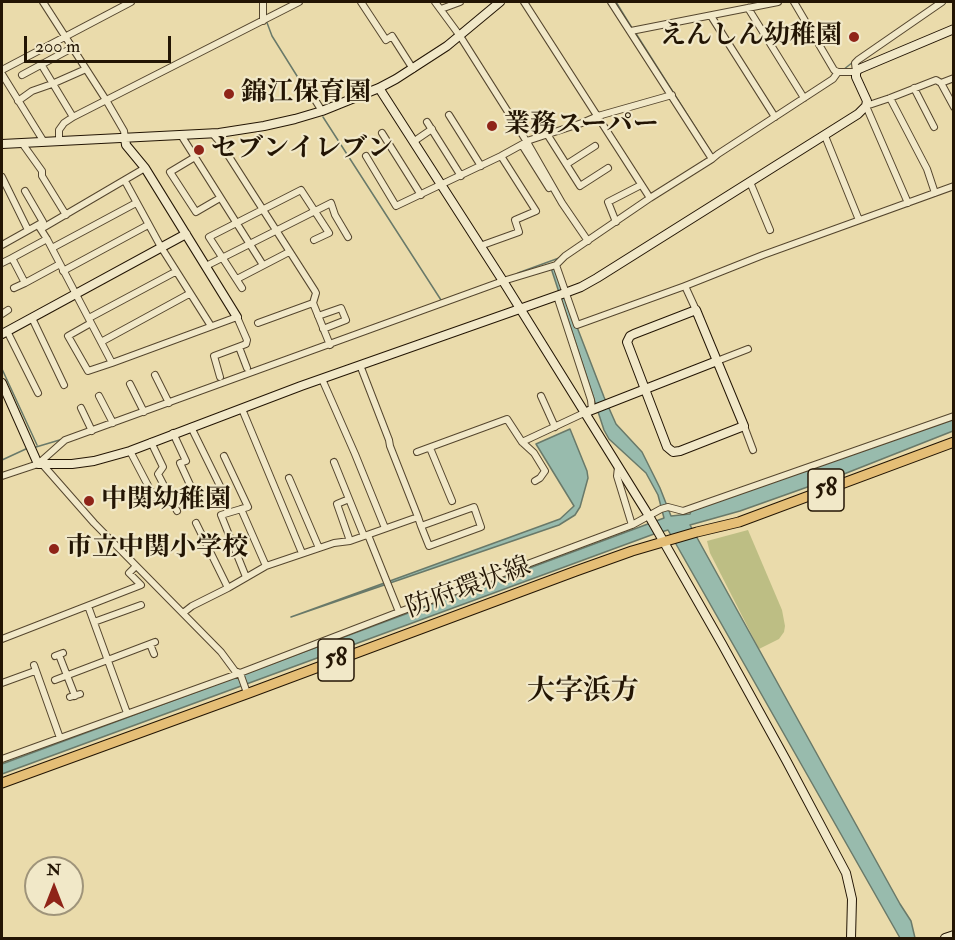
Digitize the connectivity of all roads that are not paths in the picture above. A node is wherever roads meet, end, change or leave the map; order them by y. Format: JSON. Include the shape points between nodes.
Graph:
{"nodes":[{"id":1,"x":43,"y":2,"type":"edge"},
{"id":2,"x":131,"y":2,"type":"edge"},
{"id":3,"x":263,"y":2,"type":"edge"},
{"id":4,"x":299,"y":2,"type":"edge"},
{"id":5,"x":361,"y":2,"type":"edge"},
{"id":6,"x":435,"y":2,"type":"edge"},
{"id":7,"x":460,"y":2,"type":"edge"},
{"id":8,"x":500,"y":2,"type":"edge"},
{"id":9,"x":524,"y":2,"type":"edge"},
{"id":10,"x":611,"y":2,"type":"edge"},
{"id":11,"x":778,"y":2,"type":"edge"},
{"id":12,"x":794,"y":2,"type":"edge"},
{"id":13,"x":942,"y":2,"type":"edge"},
{"id":14,"x":765,"y":3,"type":"edge"},
{"id":15,"x":748,"y":8,"type":"junction"},
{"id":16,"x":441,"y":9,"type":"junction"},
{"id":17,"x":711,"y":16,"type":"junction"},
{"id":18,"x":263,"y":21,"type":"junction"},
{"id":19,"x":954,"y":29,"type":"edge"},
{"id":20,"x":631,"y":31,"type":"junction"},
{"id":21,"x":64,"y":36,"type":"junction"},
{"id":22,"x":460,"y":36,"type":"junction"},
{"id":23,"x":72,"y":48,"type":"junction"},
{"id":24,"x":41,"y":64,"type":"junction"},
{"id":25,"x":86,"y":69,"type":"junction"},
{"id":26,"x":413,"y":69,"type":"junction"},
{"id":27,"x":2,"y":70,"type":"edge"},
{"id":28,"x":838,"y":72,"type":"junction"},
{"id":29,"x":856,"y":72,"type":"junction"},
{"id":30,"x":2,"y":75,"type":"edge"},
{"id":31,"x":22,"y":75,"type":"dead end"},
{"id":32,"x":954,"y":78,"type":"edge"},
{"id":33,"x":941,"y":83,"type":"junction"},
{"id":34,"x":52,"y":84,"type":"junction"},
{"id":35,"x":305,"y":84,"type":"dead end"},
{"id":36,"x":379,"y":88,"type":"junction"},
{"id":37,"x":914,"y":88,"type":"junction"},
{"id":38,"x":672,"y":95,"type":"junction"},
{"id":39,"x":804,"y":98,"type":"junction"},
{"id":40,"x":890,"y":98,"type":"junction"},
{"id":41,"x":106,"y":100,"type":"junction"},
{"id":42,"x":18,"y":101,"type":"junction"},
{"id":43,"x":866,"y":106,"type":"junction"},
{"id":44,"x":954,"y":107,"type":"edge"},
{"id":45,"x":322,"y":111,"type":"junction"},
{"id":46,"x":449,"y":115,"type":"dead end"},
{"id":47,"x":597,"y":116,"type":"junction"},
{"id":48,"x":73,"y":117,"type":"junction"},
{"id":49,"x":775,"y":117,"type":"junction"},
{"id":50,"x":427,"y":122,"type":"dead end"},
{"id":51,"x":934,"y":127,"type":"dead end"},
{"id":52,"x":432,"y":129,"type":"junction"},
{"id":53,"x":212,"y":133,"type":"junction"},
{"id":54,"x":382,"y":134,"type":"dead end"},
{"id":55,"x":547,"y":134,"type":"junction"},
{"id":56,"x":181,"y":135,"type":"junction"},
{"id":57,"x":825,"y":136,"type":"junction"},
{"id":58,"x":126,"y":138,"type":"junction"},
{"id":59,"x":59,"y":141,"type":"junction"},
{"id":60,"x":44,"y":142,"type":"junction"},
{"id":61,"x":413,"y":142,"type":"junction"},
{"id":62,"x":22,"y":143,"type":"junction"},
{"id":63,"x":2,"y":144,"type":"edge"},
{"id":64,"x":524,"y":144,"type":"junction"},
{"id":65,"x":595,"y":146,"type":"dead end"},
{"id":66,"x":366,"y":156,"type":"dead end"},
{"id":67,"x":501,"y":156,"type":"junction"},
{"id":68,"x":195,"y":157,"type":"junction"},
{"id":69,"x":712,"y":159,"type":"junction"},
{"id":70,"x":567,"y":164,"type":"junction"},
{"id":71,"x":481,"y":166,"type":"junction"},
{"id":72,"x":145,"y":168,"type":"junction"},
{"id":73,"x":609,"y":168,"type":"dead end"},
{"id":74,"x":461,"y":176,"type":"junction"},
{"id":75,"x":2,"y":177,"type":"edge"},
{"id":76,"x":125,"y":181,"type":"junction"},
{"id":77,"x":750,"y":182,"type":"junction"},
{"id":78,"x":441,"y":185,"type":"junction"},
{"id":79,"x":641,"y":185,"type":"junction"},
{"id":80,"x":954,"y":186,"type":"edge"},
{"id":81,"x":25,"y":191,"type":"dead end"},
{"id":82,"x":935,"y":193,"type":"junction"},
{"id":83,"x":421,"y":195,"type":"junction"},
{"id":84,"x":220,"y":198,"type":"junction"},
{"id":85,"x":650,"y":198,"type":"junction"},
{"id":86,"x":908,"y":202,"type":"junction"},
{"id":87,"x":136,"y":203,"type":"junction"},
{"id":88,"x":559,"y":203,"type":"dead end"},
{"id":89,"x":262,"y":210,"type":"junction"},
{"id":90,"x":315,"y":212,"type":"junction"},
{"id":91,"x":66,"y":215,"type":"junction"},
{"id":92,"x":859,"y":220,"type":"junction"},
{"id":93,"x":236,"y":222,"type":"junction"},
{"id":94,"x":616,"y":222,"type":"junction"},
{"id":95,"x":148,"y":225,"type":"junction"},
{"id":96,"x":39,"y":227,"type":"junction"},
{"id":97,"x":28,"y":230,"type":"junction"},
{"id":98,"x":770,"y":230,"type":"dead end"},
{"id":99,"x":276,"y":231,"type":"junction"},
{"id":100,"x":186,"y":234,"type":"junction"},
{"id":101,"x":2,"y":235,"type":"edge"},
{"id":102,"x":348,"y":237,"type":"dead end"},
{"id":103,"x":47,"y":239,"type":"junction"},
{"id":104,"x":314,"y":240,"type":"dead end"},
{"id":105,"x":588,"y":241,"type":"junction"},
{"id":106,"x":4,"y":244,"type":"edge"},
{"id":107,"x":250,"y":244,"type":"junction"},
{"id":108,"x":480,"y":246,"type":"junction"},
{"id":109,"x":52,"y":248,"type":"junction"},
{"id":110,"x":161,"y":248,"type":"junction"},
{"id":111,"x":289,"y":252,"type":"junction"},
{"id":112,"x":12,"y":258,"type":"junction"},
{"id":113,"x":222,"y":258,"type":"junction"},
{"id":114,"x":2,"y":263,"type":"edge"},
{"id":115,"x":263,"y":265,"type":"junction"},
{"id":116,"x":556,"y":265,"type":"junction"},
{"id":117,"x":206,"y":266,"type":"junction"},
{"id":118,"x":62,"y":267,"type":"junction"},
{"id":119,"x":175,"y":272,"type":"junction"},
{"id":120,"x":237,"y":279,"type":"junction"},
{"id":121,"x":503,"y":281,"type":"junction"},
{"id":122,"x":25,"y":283,"type":"junction"},
{"id":123,"x":685,"y":286,"type":"junction"},
{"id":124,"x":14,"y":288,"type":"dead end"},
{"id":125,"x":242,"y":288,"type":"dead end"},
{"id":126,"x":75,"y":294,"type":"junction"},
{"id":127,"x":189,"y":294,"type":"junction"},
{"id":128,"x":560,"y":295,"type":"junction"},
{"id":129,"x":313,"y":303,"type":"junction"},
{"id":130,"x":520,"y":309,"type":"junction"},
{"id":131,"x":8,"y":310,"type":"dead end"},
{"id":132,"x":696,"y":310,"type":"junction"},
{"id":133,"x":2,"y":314,"type":"edge"},
{"id":134,"x":318,"y":316,"type":"junction"},
{"id":135,"x":237,"y":317,"type":"junction"},
{"id":136,"x":32,"y":318,"type":"junction"},
{"id":137,"x":90,"y":321,"type":"junction"},
{"id":138,"x":258,"y":323,"type":"dead end"},
{"id":139,"x":211,"y":326,"type":"junction"},
{"id":140,"x":323,"y":329,"type":"junction"},
{"id":141,"x":3,"y":332,"type":"edge"},
{"id":142,"x":101,"y":342,"type":"junction"},
{"id":143,"x":330,"y":345,"type":"junction"},
{"id":144,"x":239,"y":347,"type":"junction"},
{"id":145,"x":748,"y":349,"type":"dead end"},
{"id":146,"x":717,"y":361,"type":"junction"},
{"id":147,"x":112,"y":363,"type":"junction"},
{"id":148,"x":360,"y":365,"type":"junction"},
{"id":149,"x":247,"y":368,"type":"dead end"},
{"id":150,"x":155,"y":375,"type":"dead end"},
{"id":151,"x":220,"y":377,"type":"dead end"},
{"id":152,"x":322,"y":379,"type":"junction"},
{"id":153,"x":2,"y":383,"type":"edge"},
{"id":154,"x":130,"y":384,"type":"dead end"},
{"id":155,"x":64,"y":385,"type":"dead end"},
{"id":156,"x":644,"y":390,"type":"junction"},
{"id":157,"x":38,"y":393,"type":"dead end"},
{"id":158,"x":99,"y":396,"type":"dead end"},
{"id":159,"x":541,"y":396,"type":"dead end"},
{"id":160,"x":169,"y":403,"type":"junction"},
{"id":161,"x":81,"y":408,"type":"dead end"},
{"id":162,"x":242,"y":409,"type":"junction"},
{"id":163,"x":590,"y":411,"type":"junction"},
{"id":164,"x":144,"y":412,"type":"junction"},
{"id":165,"x":954,"y":416,"type":"edge"},
{"id":166,"x":113,"y":423,"type":"junction"},
{"id":167,"x":744,"y":426,"type":"junction"},
{"id":168,"x":191,"y":427,"type":"junction"},
{"id":169,"x":555,"y":428,"type":"junction"},
{"id":170,"x":92,"y":431,"type":"junction"},
{"id":171,"x":173,"y":433,"type":"junction"},
{"id":172,"x":151,"y":442,"type":"junction"},
{"id":173,"x":522,"y":442,"type":"junction"},
{"id":174,"x":954,"y":442,"type":"edge"},
{"id":175,"x":430,"y":448,"type":"junction"},
{"id":176,"x":753,"y":450,"type":"dead end"},
{"id":177,"x":129,"y":451,"type":"junction"},
{"id":178,"x":417,"y":452,"type":"dead end"},
{"id":179,"x":224,"y":456,"type":"dead end"},
{"id":180,"x":333,"y":462,"type":"dead end"},
{"id":181,"x":40,"y":464,"type":"junction"},
{"id":182,"x":618,"y":466,"type":"junction"},
{"id":183,"x":2,"y":476,"type":"edge"},
{"id":184,"x":289,"y":478,"type":"dead end"},
{"id":185,"x":535,"y":481,"type":"dead end"},
{"id":186,"x":221,"y":489,"type":"dead end"},
{"id":187,"x":154,"y":496,"type":"dead end"},
{"id":188,"x":349,"y":499,"type":"junction"},
{"id":189,"x":197,"y":500,"type":"dead end"},
{"id":190,"x":452,"y":501,"type":"dead end"},
{"id":191,"x":241,"y":509,"type":"junction"},
{"id":192,"x":177,"y":511,"type":"dead end"},
{"id":193,"x":649,"y":516,"type":"junction"},
{"id":194,"x":418,"y":517,"type":"junction"},
{"id":195,"x":196,"y":523,"type":"dead end"},
{"id":196,"x":632,"y":525,"type":"junction"},
{"id":197,"x":422,"y":526,"type":"junction"},
{"id":198,"x":385,"y":528,"type":"junction"},
{"id":199,"x":366,"y":536,"type":"junction"},
{"id":200,"x":350,"y":541,"type":"junction"},
{"id":201,"x":668,"y":541,"type":"junction"},
{"id":202,"x":319,"y":548,"type":"junction"},
{"id":203,"x":302,"y":553,"type":"junction"},
{"id":204,"x":136,"y":566,"type":"junction"},
{"id":205,"x":266,"y":566,"type":"junction"},
{"id":206,"x":246,"y":577,"type":"junction"},
{"id":207,"x":228,"y":588,"type":"junction"},
{"id":208,"x":141,"y":604,"type":"dead end"},
{"id":209,"x":88,"y":606,"type":"junction"},
{"id":210,"x":399,"y":612,"type":"junction"},
{"id":211,"x":183,"y":613,"type":"junction"},
{"id":212,"x":94,"y":622,"type":"junction"},
{"id":213,"x":2,"y":639,"type":"edge"},
{"id":214,"x":154,"y":654,"type":"dead end"},
{"id":215,"x":59,"y":655,"type":"dead end"},
{"id":216,"x":107,"y":660,"type":"junction"},
{"id":217,"x":240,"y":673,"type":"junction"},
{"id":218,"x":66,"y":675,"type":"junction"},
{"id":219,"x":55,"y":680,"type":"dead end"},
{"id":220,"x":2,"y":683,"type":"edge"},
{"id":221,"x":247,"y":691,"type":"junction"},
{"id":222,"x":75,"y":696,"type":"dead end"},
{"id":223,"x":128,"y":713,"type":"junction"},
{"id":224,"x":60,"y":738,"type":"junction"},
{"id":225,"x":2,"y":759,"type":"edge"},
{"id":226,"x":2,"y":783,"type":"edge"},
{"id":227,"x":954,"y":935,"type":"edge"},
{"id":228,"x":851,"y":939,"type":"edge"},
{"id":229,"x":945,"y":939,"type":"edge"}],
"edges":[{"from":1,"to":21,"type":"street"},
{"from":2,"to":21,"type":"street"},
{"from":3,"to":18,"type":"street"},
{"from":4,"to":18,"type":"street"},
{"from":5,"to":26,"type":"street","via":[[386,40],[392,36]]},
{"from":6,"to":16,"type":"street"},
{"from":7,"to":16,"type":"street"},
{"from":8,"to":22,"type":"street"},
{"from":9,"to":47,"type":"street"},
{"from":10,"to":20,"type":"street"},
{"from":11,"to":14,"type":"street"},
{"from":12,"to":28,"type":"street"},
{"from":13,"to":29,"type":"street","via":[[858,60]]},
{"from":14,"to":15,"type":"street"},
{"from":15,"to":17,"type":"street"},
{"from":15,"to":39,"type":"street"},
{"from":16,"to":22,"type":"street"},
{"from":17,"to":20,"type":"street"},
{"from":17,"to":49,"type":"street"},
{"from":18,"to":41,"type":"street"},
{"from":19,"to":29,"type":"street"},
{"from":20,"to":38,"type":"street"},
{"from":21,"to":23,"type":"street"},
{"from":21,"to":27,"type":"street"},
{"from":22,"to":26,"type":"street"},
{"from":22,"to":64,"type":"street"},
{"from":23,"to":24,"type":"street"},
{"from":23,"to":25,"type":"street"},
{"from":24,"to":31,"type":"street"},
{"from":24,"to":34,"type":"street"},
{"from":25,"to":34,"type":"street"},
{"from":25,"to":41,"type":"street"},
{"from":26,"to":36,"type":"street"},
{"from":28,"to":29,"type":"street"},
{"from":28,"to":39,"type":"street"},
{"from":29,"to":43,"type":"street"},
{"from":30,"to":42,"type":"street"},
{"from":32,"to":33,"type":"street"},
{"from":33,"to":37,"type":"street","via":[[936,80]]},
{"from":33,"to":44,"type":"street"},
{"from":34,"to":42,"type":"street"},
{"from":34,"to":48,"type":"street"},
{"from":35,"to":45,"type":"street"},
{"from":36,"to":45,"type":"street"},
{"from":36,"to":61,"type":"street"},
{"from":37,"to":40,"type":"street"},
{"from":37,"to":51,"type":"street"},
{"from":38,"to":47,"type":"street"},
{"from":38,"to":69,"type":"street"},
{"from":39,"to":49,"type":"street"},
{"from":40,"to":43,"type":"street"},
{"from":40,"to":82,"type":"street","via":[[927,169]]},
{"from":41,"to":48,"type":"street"},
{"from":41,"to":58,"type":"street"},
{"from":42,"to":60,"type":"street"},
{"from":43,"to":57,"type":"street"},
{"from":43,"to":86,"type":"street"},
{"from":45,"to":53,"type":"street","via":[[264,126]]},
{"from":46,"to":71,"type":"street"},
{"from":47,"to":55,"type":"street"},
{"from":47,"to":79,"type":"street"},
{"from":48,"to":59,"type":"street","via":[[59,130]]},
{"from":49,"to":69,"type":"street"},
{"from":50,"to":52,"type":"street"},
{"from":52,"to":61,"type":"street"},
{"from":52,"to":74,"type":"street"},
{"from":53,"to":56,"type":"street"},
{"from":53,"to":89,"type":"street"},
{"from":54,"to":83,"type":"street"},
{"from":55,"to":64,"type":"street"},
{"from":55,"to":70,"type":"street"},
{"from":56,"to":58,"type":"street"},
{"from":56,"to":68,"type":"street"},
{"from":57,"to":77,"type":"street"},
{"from":57,"to":92,"type":"street"},
{"from":58,"to":59,"type":"street"},
{"from":58,"to":72,"type":"street","via":[[126,145]]},
{"from":59,"to":60,"type":"street"},
{"from":60,"to":62,"type":"street"},
{"from":61,"to":78,"type":"street"},
{"from":62,"to":63,"type":"street"},
{"from":62,"to":91,"type":"street"},
{"from":64,"to":67,"type":"street"},
{"from":64,"to":88,"type":"street"},
{"from":64,"to":105,"type":"street"},
{"from":65,"to":70,"type":"street"},
{"from":66,"to":83,"type":"street","via":[[396,206]]},
{"from":67,"to":71,"type":"street"},
{"from":67,"to":108,"type":"street","via":[[536,211],[515,220],[519,232]]},
{"from":68,"to":84,"type":"street"},
{"from":68,"to":84,"type":"street","via":[[170,172],[196,212]]},
{"from":69,"to":85,"type":"street"},
{"from":70,"to":73,"type":"street","via":[[580,186]]},
{"from":71,"to":74,"type":"street"},
{"from":72,"to":76,"type":"street"},
{"from":72,"to":100,"type":"street"},
{"from":74,"to":78,"type":"street"},
{"from":75,"to":97,"type":"street"},
{"from":76,"to":87,"type":"street"},
{"from":76,"to":91,"type":"street"},
{"from":77,"to":98,"type":"street"},
{"from":77,"to":128,"type":"street","via":[[597,278]]},
{"from":78,"to":83,"type":"street"},
{"from":78,"to":108,"type":"street"},
{"from":79,"to":85,"type":"street"},
{"from":79,"to":94,"type":"street","via":[[608,202]]},
{"from":80,"to":82,"type":"street"},
{"from":81,"to":96,"type":"street","via":[[43,222]]},
{"from":82,"to":86,"type":"street"},
{"from":84,"to":93,"type":"street"},
{"from":85,"to":94,"type":"street"},
{"from":86,"to":92,"type":"street"},
{"from":87,"to":95,"type":"street"},
{"from":87,"to":109,"type":"street"},
{"from":89,"to":90,"type":"street","via":[[301,190]]},
{"from":89,"to":93,"type":"street"},
{"from":89,"to":99,"type":"street"},
{"from":90,"to":99,"type":"street"},
{"from":90,"to":102,"type":"street","via":[[331,203]]},
{"from":90,"to":104,"type":"street","via":[[329,232]]},
{"from":91,"to":96,"type":"street"},
{"from":92,"to":123,"type":"street"},
{"from":93,"to":107,"type":"street"},
{"from":93,"to":113,"type":"street","via":[[209,237]]},
{"from":94,"to":105,"type":"street"},
{"from":95,"to":110,"type":"street"},
{"from":95,"to":118,"type":"street"},
{"from":96,"to":97,"type":"street"},
{"from":96,"to":103,"type":"street"},
{"from":97,"to":106,"type":"street"},
{"from":99,"to":107,"type":"street"},
{"from":99,"to":111,"type":"street"},
{"from":100,"to":110,"type":"street"},
{"from":100,"to":117,"type":"street"},
{"from":101,"to":106,"type":"street"},
{"from":103,"to":109,"type":"street"},
{"from":103,"to":112,"type":"street"},
{"from":105,"to":116,"type":"street"},
{"from":107,"to":113,"type":"street"},
{"from":107,"to":115,"type":"street"},
{"from":108,"to":121,"type":"street"},
{"from":109,"to":118,"type":"street"},
{"from":110,"to":119,"type":"street"},
{"from":110,"to":126,"type":"street"},
{"from":111,"to":115,"type":"street"},
{"from":111,"to":129,"type":"street","via":[[316,293]]},
{"from":112,"to":114,"type":"street"},
{"from":112,"to":122,"type":"street"},
{"from":113,"to":117,"type":"street"},
{"from":113,"to":120,"type":"street"},
{"from":115,"to":120,"type":"street"},
{"from":116,"to":121,"type":"street"},
{"from":116,"to":128,"type":"street"},
{"from":117,"to":135,"type":"street"},
{"from":118,"to":122,"type":"street"},
{"from":118,"to":126,"type":"street"},
{"from":119,"to":127,"type":"street"},
{"from":119,"to":137,"type":"street"},
{"from":120,"to":125,"type":"street"},
{"from":121,"to":130,"type":"street"},
{"from":121,"to":143,"type":"street"},
{"from":122,"to":124,"type":"street"},
{"from":123,"to":128,"type":"street","via":[[577,325]]},
{"from":123,"to":132,"type":"street"},
{"from":126,"to":136,"type":"street"},
{"from":126,"to":137,"type":"street"},
{"from":127,"to":139,"type":"street"},
{"from":127,"to":142,"type":"street"},
{"from":128,"to":130,"type":"street"},
{"from":128,"to":163,"type":"street","via":[[591,400]]},
{"from":129,"to":134,"type":"street"},
{"from":129,"to":138,"type":"street"},
{"from":130,"to":148,"type":"street"},
{"from":130,"to":163,"type":"street"},
{"from":131,"to":133,"type":"street"},
{"from":132,"to":146,"type":"street"},
{"from":132,"to":156,"type":"street","via":[[628,339],[627,346]]},
{"from":134,"to":140,"type":"street"},
{"from":134,"to":140,"type":"street","via":[[341,308],[346,320]]},
{"from":135,"to":139,"type":"street"},
{"from":135,"to":144,"type":"street","via":[[247,340]]},
{"from":136,"to":141,"type":"street"},
{"from":136,"to":155,"type":"street"},
{"from":137,"to":142,"type":"street"},
{"from":137,"to":147,"type":"street","via":[[68,336],[88,371]]},
{"from":139,"to":147,"type":"street"},
{"from":140,"to":143,"type":"street"},
{"from":141,"to":157,"type":"street"},
{"from":142,"to":147,"type":"street"},
{"from":143,"to":160,"type":"street"},
{"from":144,"to":149,"type":"street"},
{"from":144,"to":151,"type":"street","via":[[213,356]]},
{"from":145,"to":146,"type":"street"},
{"from":146,"to":156,"type":"street"},
{"from":146,"to":167,"type":"street"},
{"from":148,"to":152,"type":"street"},
{"from":148,"to":194,"type":"street"},
{"from":150,"to":160,"type":"street"},
{"from":152,"to":162,"type":"street"},
{"from":152,"to":198,"type":"street"},
{"from":153,"to":181,"type":"street"},
{"from":154,"to":164,"type":"street"},
{"from":156,"to":163,"type":"street"},
{"from":156,"to":167,"type":"street","via":[[672,452]]},
{"from":158,"to":166,"type":"street"},
{"from":159,"to":169,"type":"street"},
{"from":160,"to":164,"type":"street"},
{"from":161,"to":170,"type":"street"},
{"from":162,"to":168,"type":"street"},
{"from":162,"to":203,"type":"street"},
{"from":163,"to":169,"type":"street"},
{"from":163,"to":182,"type":"street"},
{"from":164,"to":166,"type":"street"},
{"from":165,"to":193,"type":"street","via":[[683,512],[664,508]]},
{"from":166,"to":170,"type":"street"},
{"from":167,"to":176,"type":"street"},
{"from":168,"to":171,"type":"street"},
{"from":168,"to":186,"type":"street"},
{"from":169,"to":173,"type":"street"},
{"from":170,"to":181,"type":"street","via":[[65,440]]},
{"from":171,"to":172,"type":"street"},
{"from":171,"to":189,"type":"street","via":[[186,461],[180,463]]},
{"from":172,"to":177,"type":"street"},
{"from":172,"to":192,"type":"street","via":[[163,467],[158,474]]},
{"from":173,"to":175,"type":"street","via":[[507,419]]},
{"from":173,"to":185,"type":"street","via":[[545,471]]},
{"from":174,"to":201,"type":"main road","name":"防府環状線","number":"58","via":[[739,522]]},
{"from":175,"to":178,"type":"street"},
{"from":175,"to":190,"type":"street"},
{"from":177,"to":181,"type":"street","via":[[94,461]]},
{"from":177,"to":187,"type":"street"},
{"from":179,"to":191,"type":"street","via":[[248,507]]},
{"from":180,"to":188,"type":"street"},
{"from":181,"to":183,"type":"street"},
{"from":181,"to":204,"type":"street"},
{"from":182,"to":193,"type":"street"},
{"from":182,"to":196,"type":"street","via":[[617,476]]},
{"from":184,"to":202,"type":"street"},
{"from":188,"to":199,"type":"street"},
{"from":188,"to":200,"type":"street","via":[[337,504]]},
{"from":191,"to":205,"type":"street"},
{"from":191,"to":206,"type":"street","via":[[221,515]]},
{"from":193,"to":196,"type":"street"},
{"from":193,"to":201,"type":"street"},
{"from":194,"to":197,"type":"street"},
{"from":194,"to":198,"type":"street"},
{"from":195,"to":207,"type":"street"},
{"from":196,"to":210,"type":"street"},
{"from":197,"to":197,"type":"street","via":[[429,546],[481,527],[474,507]]},
{"from":198,"to":199,"type":"street"},
{"from":199,"to":200,"type":"street"},
{"from":199,"to":210,"type":"street"},
{"from":200,"to":202,"type":"street"},
{"from":201,"to":221,"type":"main road","name":"防府環状線","number":"58"},
{"from":201,"to":228,"type":"street","via":[[841,861],[852,899]]},
{"from":202,"to":203,"type":"street"},
{"from":203,"to":205,"type":"street"},
{"from":204,"to":209,"type":"street","via":[[129,573],[141,585]]},
{"from":204,"to":211,"type":"street"},
{"from":205,"to":206,"type":"street"},
{"from":206,"to":207,"type":"street"},
{"from":207,"to":211,"type":"street"},
{"from":208,"to":212,"type":"street"},
{"from":209,"to":212,"type":"street"},
{"from":209,"to":213,"type":"street"},
{"from":210,"to":217,"type":"street"},
{"from":211,"to":217,"type":"street"},
{"from":212,"to":216,"type":"street"},
{"from":214,"to":216,"type":"street","via":[[152,643]]},
{"from":215,"to":218,"type":"street"},
{"from":216,"to":218,"type":"street"},
{"from":216,"to":223,"type":"street"},
{"from":217,"to":221,"type":"street"},
{"from":217,"to":223,"type":"street"},
{"from":218,"to":219,"type":"street"},
{"from":218,"to":222,"type":"street"},
{"from":220,"to":224,"type":"street","via":[[34,668]]},
{"from":221,"to":226,"type":"main road","name":"防府環状線","number":"58"},
{"from":223,"to":224,"type":"street"},
{"from":224,"to":225,"type":"street"},
{"from":227,"to":229,"type":"street"}]}
